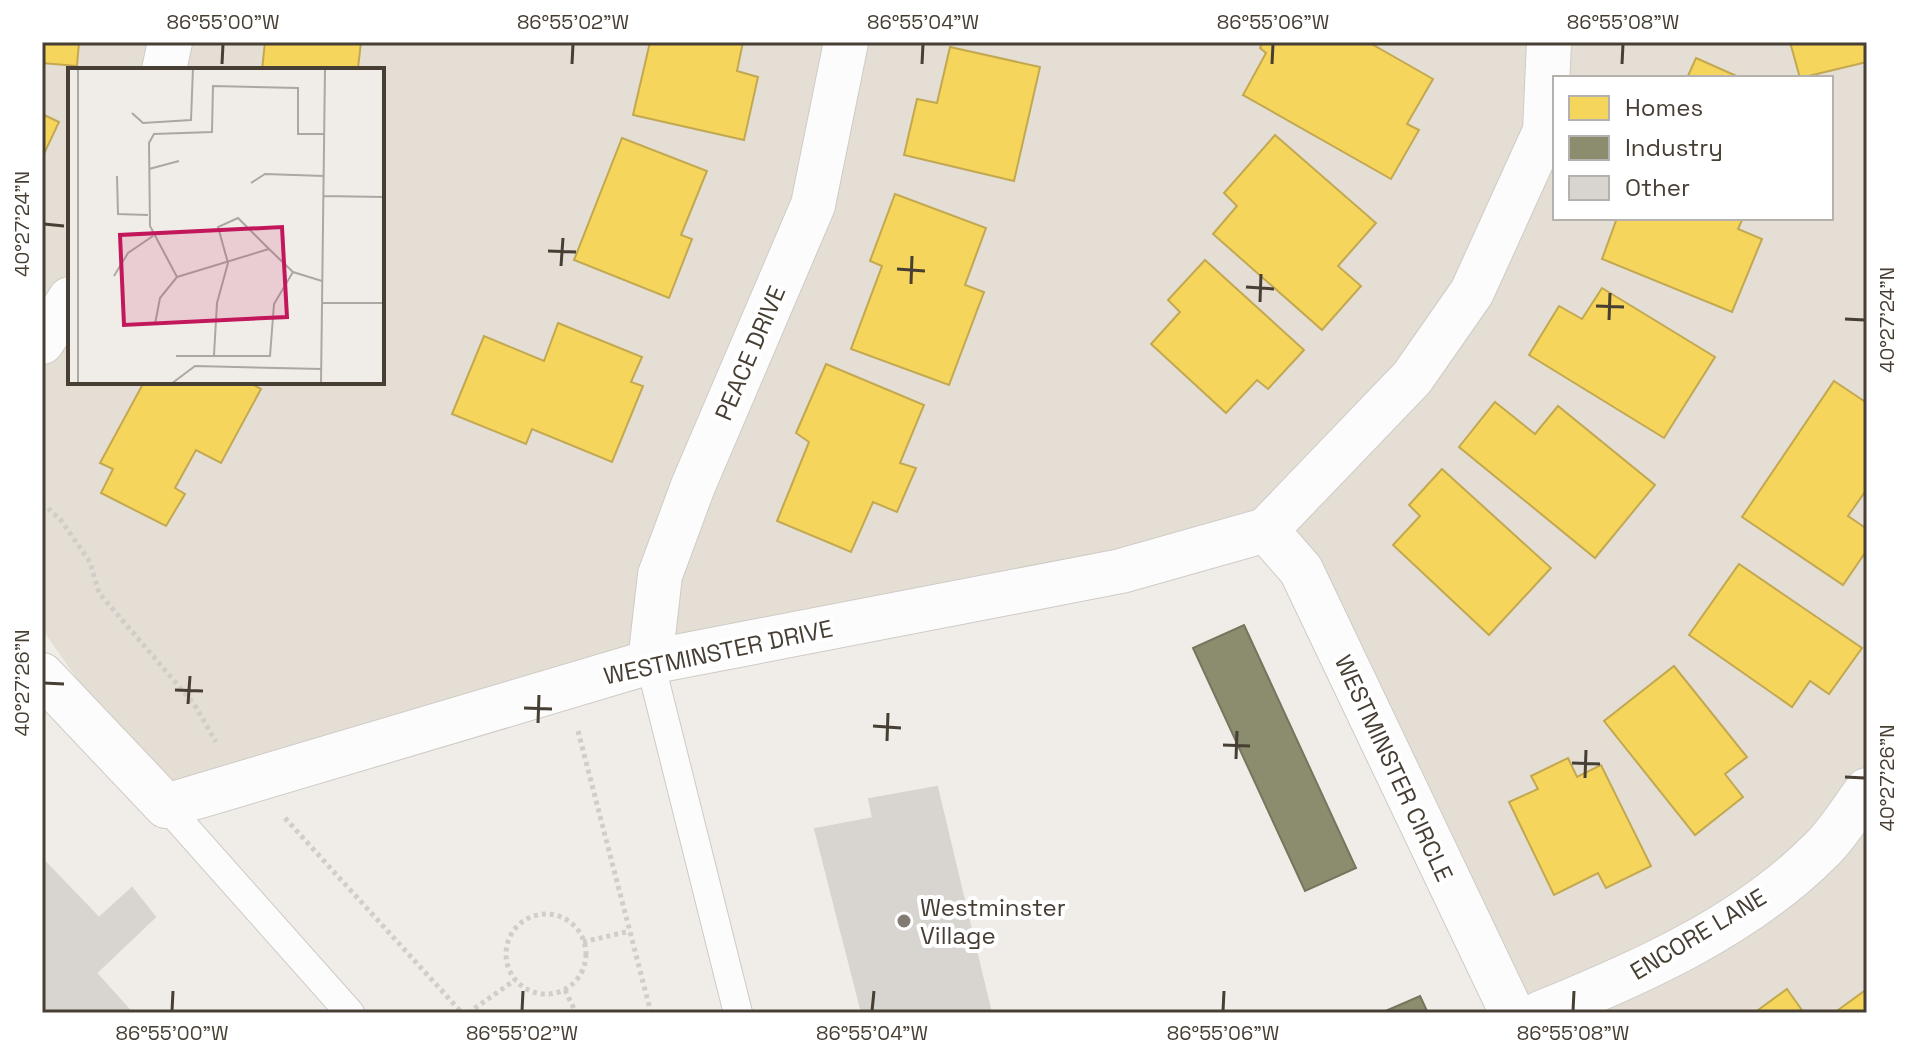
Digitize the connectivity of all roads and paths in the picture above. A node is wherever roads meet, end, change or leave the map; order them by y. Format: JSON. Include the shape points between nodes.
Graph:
{"nodes":[{"id":1,"x":170,"y":42,"type":"edge"},
{"id":2,"x":846,"y":42,"type":"edge"},
{"id":3,"x":1549,"y":42,"type":"edge"},
{"id":4,"x":164,"y":68,"type":"edge"},
{"id":5,"x":68,"y":302,"type":"edge"},
{"id":6,"x":42,"y":342,"type":"edge"},
{"id":7,"x":42,"y":503,"type":"edge"},
{"id":8,"x":1266,"y":530,"type":"junction"},
{"id":9,"x":650,"y":662,"type":"junction"},
{"id":10,"x":42,"y":675,"type":"edge"},
{"id":11,"x":576,"y":724,"type":"dead end"},
{"id":12,"x":220,"y":748,"type":"dead end"},
{"id":13,"x":1867,"y":790,"type":"edge"},
{"id":14,"x":166,"y":806,"type":"junction"},
{"id":15,"x":294,"y":809,"type":"dead end"},
{"id":16,"x":630,"y":931,"type":"junction"},
{"id":17,"x":583,"y":942,"type":"junction"},
{"id":18,"x":515,"y":980,"type":"junction"},
{"id":19,"x":565,"y":990,"type":"junction"},
{"id":20,"x":350,"y":1013,"type":"edge"},
{"id":21,"x":462,"y":1013,"type":"edge"},
{"id":22,"x":468,"y":1013,"type":"edge"},
{"id":23,"x":576,"y":1013,"type":"edge"},
{"id":24,"x":651,"y":1013,"type":"edge"},
{"id":25,"x":738,"y":1013,"type":"edge"},
{"id":26,"x":1512,"y":1013,"type":"edge"},
{"id":27,"x":1541,"y":1013,"type":"edge"}],
"edges":[{"from":1,"to":4,"type":"street"},
{"from":2,"to":9,"type":"street","name":"PEACE DRIVE","via":[[813,205],[660,575]]},
{"from":3,"to":8,"type":"street","via":[[1545,131],[1472,292],[1412,378]]},
{"from":5,"to":6,"type":"street"},
{"from":7,"to":12,"type":"path","via":[[90,562],[99,593],[194,704]]},
{"from":8,"to":9,"type":"street","name":"WESTMINSTER DRIVE","via":[[1121,571]]},
{"from":8,"to":26,"type":"street","name":"WESTMINSTER CIRCLE","via":[[1301,570]]},
{"from":9,"to":14,"type":"street","name":"WESTMINSTER DRIVE"},
{"from":9,"to":25,"type":"lane"},
{"from":10,"to":14,"type":"street"},
{"from":11,"to":16,"type":"path"},
{"from":13,"to":27,"type":"street","name":"ENCORE LANE","via":[[1823,848],[1754,907],[1633,975]]},
{"from":14,"to":20,"type":"lane"},
{"from":15,"to":21,"type":"path","via":[[285,818]]},
{"from":16,"to":17,"type":"path"},
{"from":16,"to":24,"type":"path"},
{"from":17,"to":18,"type":"path","via":[[562,918],[537,915],[524,921],[514,930],[505,955]]},
{"from":17,"to":19,"type":"path","via":[[582,971]]},
{"from":18,"to":19,"type":"path","via":[[538,994]]},
{"from":18,"to":22,"type":"path"},
{"from":19,"to":23,"type":"path"}]}
